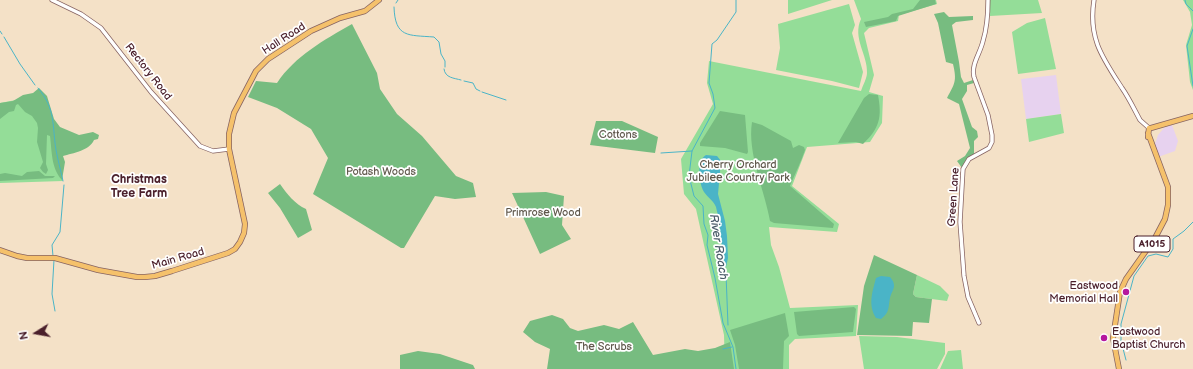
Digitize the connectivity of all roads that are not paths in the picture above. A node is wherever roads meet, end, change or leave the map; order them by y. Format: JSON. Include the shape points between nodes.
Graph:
{"nodes":[{"id":1,"x":52,"y":0,"type":"edge"},
{"id":2,"x":379,"y":0,"type":"edge"},
{"id":3,"x":988,"y":0,"type":"edge"},
{"id":4,"x":1094,"y":0,"type":"edge"},
{"id":5,"x":1193,"y":116,"type":"edge"},
{"id":6,"x":1149,"y":131,"type":"junction"},
{"id":7,"x":228,"y":149,"type":"junction"},
{"id":8,"x":0,"y":250,"type":"edge"},
{"id":9,"x":979,"y":323,"type":"dead end"},
{"id":10,"x":1119,"y":369,"type":"edge"}],
"edges":[{"from":1,"to":7,"type":"street","name":"Rectory Road","via":[[81,14],[101,28],[151,92],[200,146],[213,151]]},
{"from":2,"to":7,"type":"main road","name":"Hall Road","via":[[365,11],[318,27],[262,64],[234,113]]},
{"from":3,"to":9,"type":"street","name":"Green Lane","via":[[984,40],[973,71],[990,120],[992,142],[989,148],[970,158],[964,167],[960,222],[964,276],[968,297]]},
{"from":4,"to":6,"type":"street","via":[[1091,19],[1100,50],[1140,120]]},
{"from":5,"to":6,"type":"main road"},
{"from":6,"to":10,"type":"main road","number":"A1015","via":[[1168,187],[1168,205],[1165,219],[1155,238],[1126,279],[1120,292],[1113,338]]},
{"from":7,"to":8,"type":"main road","name":"Main Road","via":[[245,224],[240,242],[228,253],[155,276],[137,277],[55,258],[27,258]]}]}
